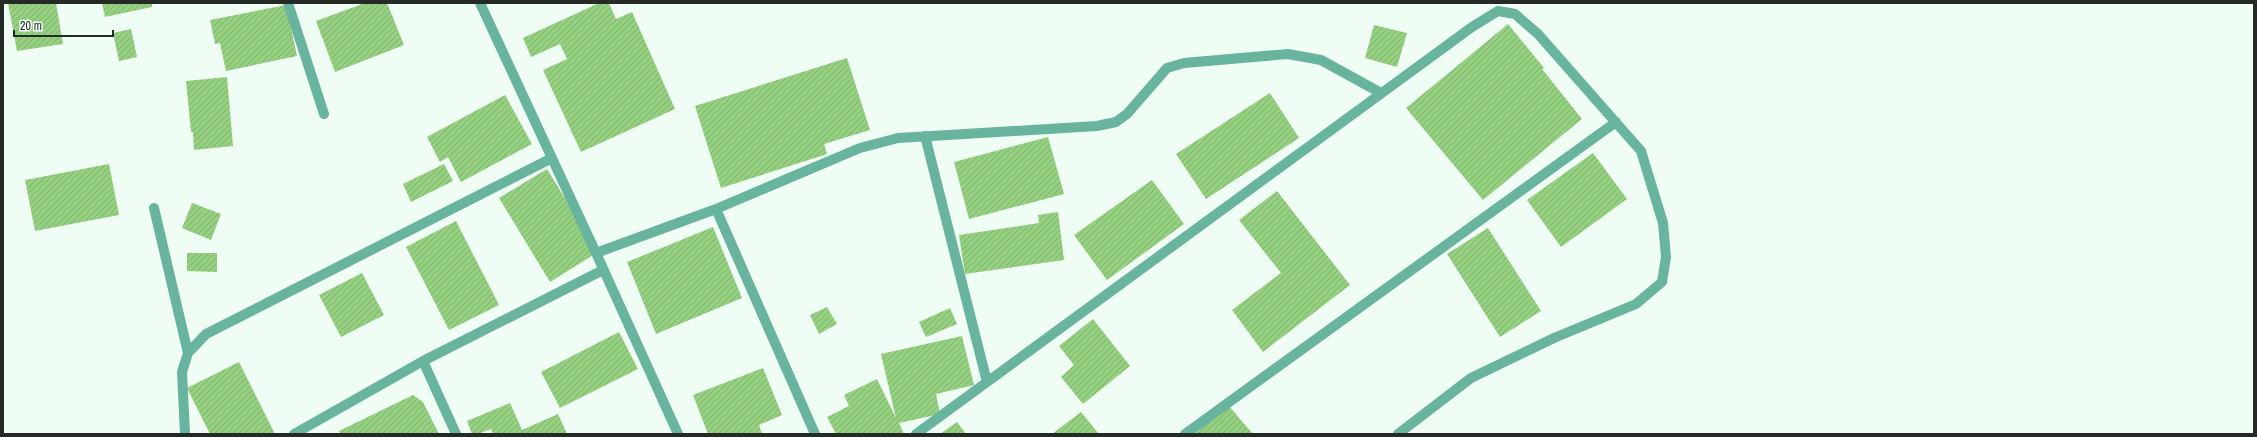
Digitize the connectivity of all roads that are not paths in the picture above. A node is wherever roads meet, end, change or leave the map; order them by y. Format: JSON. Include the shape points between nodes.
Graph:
{"nodes":[{"id":1,"x":288,"y":3,"type":"edge"},
{"id":2,"x":480,"y":3,"type":"edge"},
{"id":3,"x":1381,"y":92,"type":"junction"},
{"id":4,"x":324,"y":114,"type":"dead end"},
{"id":5,"x":1616,"y":122,"type":"junction"},
{"id":6,"x":925,"y":136,"type":"junction"},
{"id":7,"x":552,"y":158,"type":"junction"},
{"id":8,"x":154,"y":208,"type":"dead end"},
{"id":9,"x":716,"y":209,"type":"junction"},
{"id":10,"x":596,"y":252,"type":"junction"},
{"id":11,"x":603,"y":270,"type":"junction"},
{"id":12,"x":188,"y":352,"type":"junction"},
{"id":13,"x":424,"y":361,"type":"junction"},
{"id":14,"x":987,"y":382,"type":"junction"},
{"id":15,"x":185,"y":434,"type":"edge"},
{"id":16,"x":294,"y":434,"type":"edge"},
{"id":17,"x":456,"y":434,"type":"edge"},
{"id":18,"x":678,"y":434,"type":"edge"},
{"id":19,"x":816,"y":434,"type":"edge"},
{"id":20,"x":916,"y":434,"type":"edge"},
{"id":21,"x":1185,"y":434,"type":"edge"},
{"id":22,"x":1398,"y":434,"type":"edge"}],
"edges":[{"from":1,"to":4,"type":"street"},
{"from":2,"to":7,"type":"street"},
{"from":3,"to":5,"type":"street","via":[[1498,11],[1515,14],[1538,34]]},
{"from":3,"to":6,"type":"street","via":[[1321,60],[1288,54],[1184,63],[1167,68],[1127,114],[1116,122],[1097,126]]},
{"from":3,"to":14,"type":"street"},
{"from":5,"to":21,"type":"street"},
{"from":5,"to":22,"type":"street","via":[[1641,150],[1663,223],[1666,257],[1662,282],[1636,304],[1554,338],[1471,378]]},
{"from":6,"to":9,"type":"street","via":[[898,138],[860,148]]},
{"from":6,"to":14,"type":"street"},
{"from":7,"to":10,"type":"street"},
{"from":7,"to":12,"type":"street","via":[[206,334]]},
{"from":8,"to":12,"type":"street"},
{"from":9,"to":10,"type":"street"},
{"from":9,"to":19,"type":"street"},
{"from":10,"to":11,"type":"street"},
{"from":11,"to":13,"type":"street"},
{"from":11,"to":18,"type":"street"},
{"from":12,"to":15,"type":"street","via":[[182,372]]},
{"from":13,"to":16,"type":"street"},
{"from":13,"to":17,"type":"street"},
{"from":14,"to":20,"type":"street"}]}
